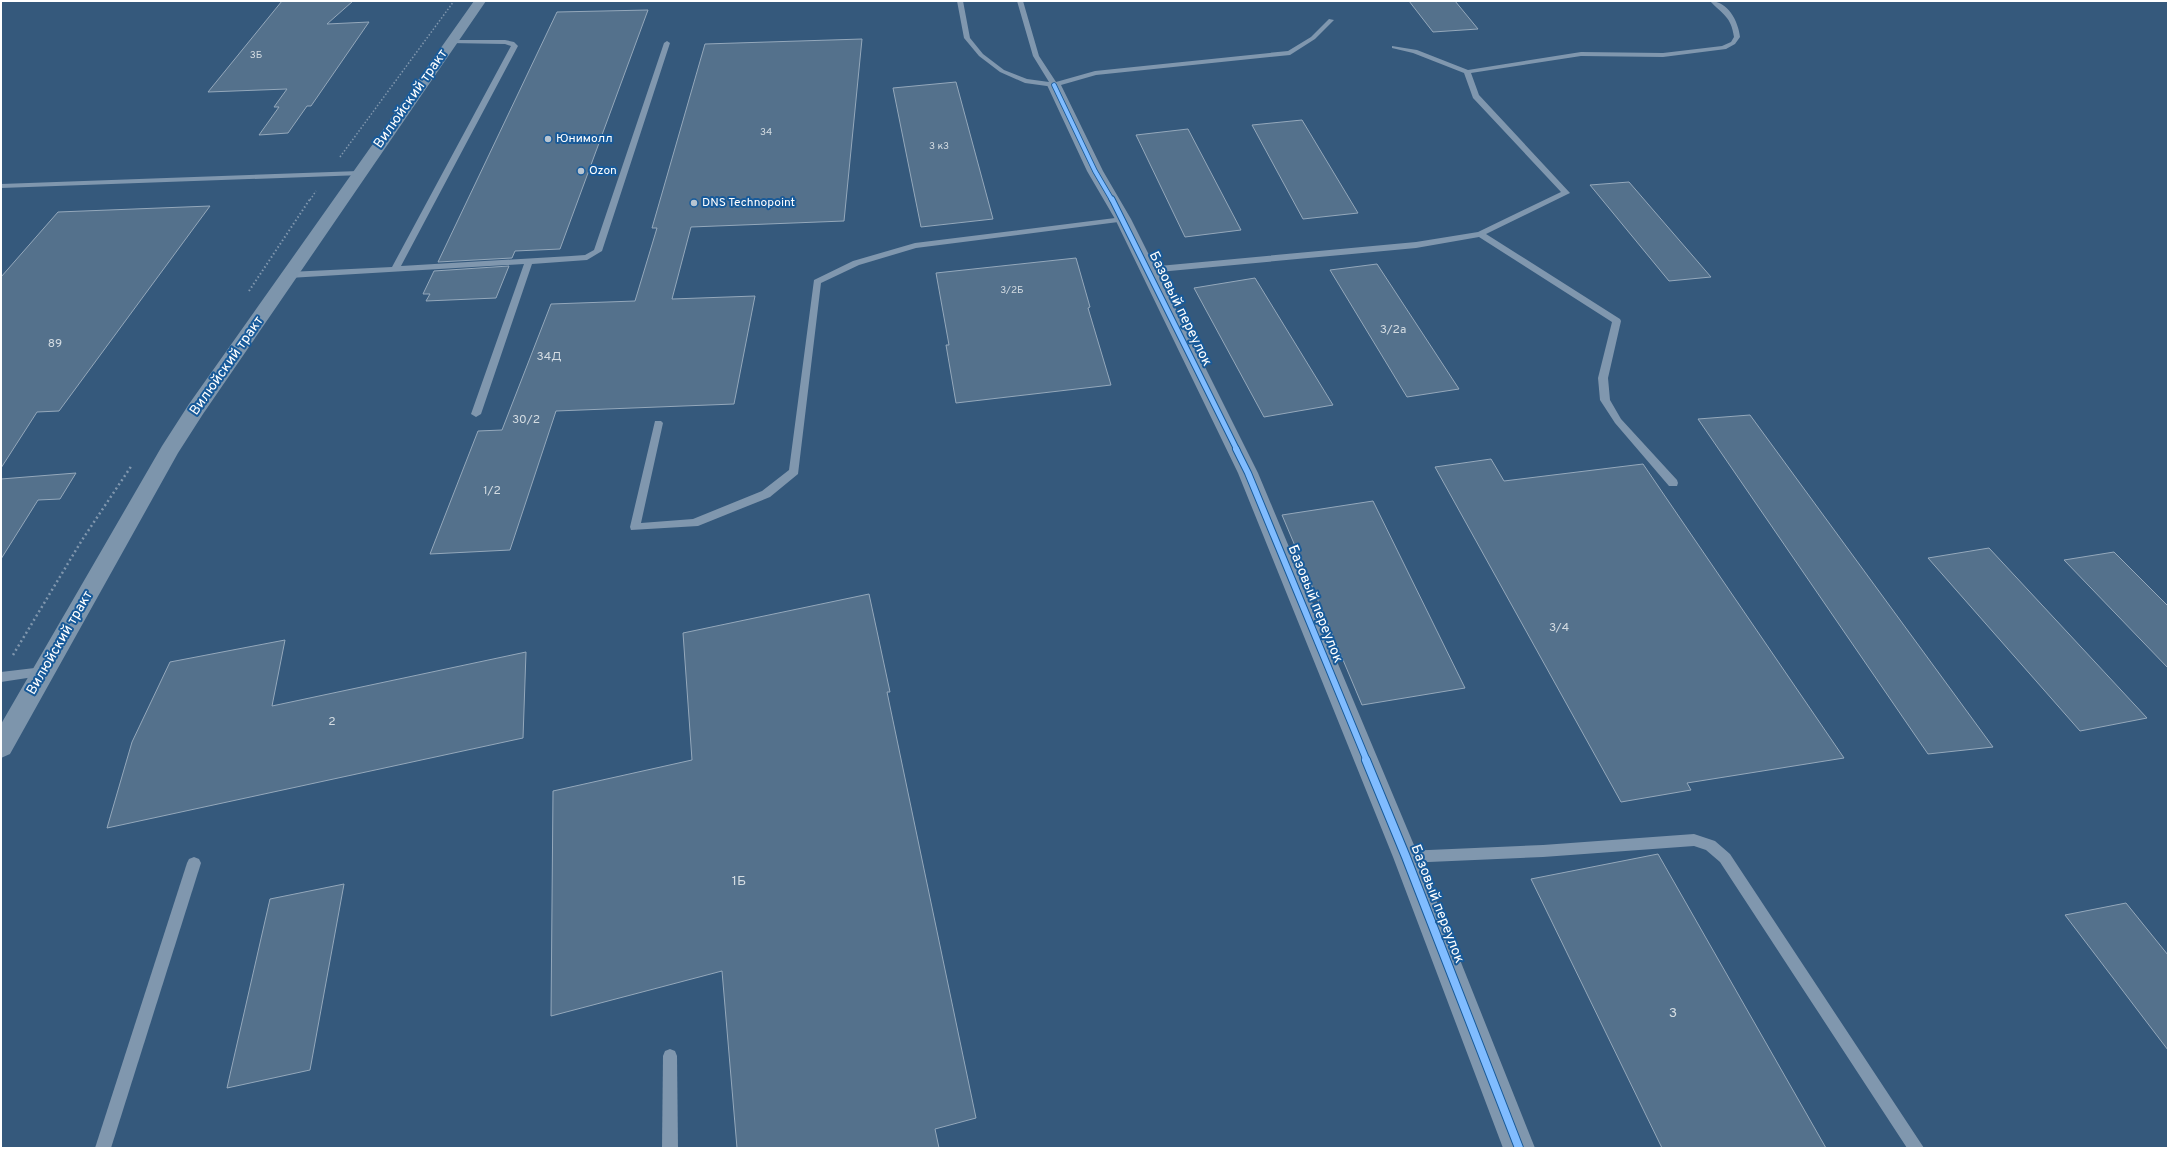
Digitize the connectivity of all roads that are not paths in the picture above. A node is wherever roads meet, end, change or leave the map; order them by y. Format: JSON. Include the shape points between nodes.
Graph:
{"nodes":[{"id":1,"x":480,"y":1,"type":"edge"},
{"id":2,"x":960,"y":1,"type":"edge"},
{"id":3,"x":1020,"y":1,"type":"edge"},
{"id":4,"x":1713,"y":1,"type":"edge"},
{"id":5,"x":1331,"y":20,"type":"dead end"},
{"id":6,"x":451,"y":42,"type":"junction"},
{"id":7,"x":666,"y":43,"type":"dead end"},
{"id":8,"x":1394,"y":47,"type":"dead end"},
{"id":9,"x":1467,"y":72,"type":"junction"},
{"id":10,"x":1054,"y":85,"type":"junction"},
{"id":11,"x":359,"y":173,"type":"junction"},
{"id":12,"x":1,"y":186,"type":"edge"},
{"id":13,"x":1123,"y":219,"type":"junction"},
{"id":14,"x":1480,"y":234,"type":"junction"},
{"id":15,"x":529,"y":261,"type":"junction"},
{"id":16,"x":395,"y":270,"type":"junction"},
{"id":17,"x":1148,"y":270,"type":"junction"},
{"id":18,"x":289,"y":275,"type":"junction"},
{"id":19,"x":476,"y":414,"type":"dead end"},
{"id":20,"x":658,"y":423,"type":"dead end"},
{"id":21,"x":1673,"y":483,"type":"dead end"},
{"id":22,"x":43,"y":672,"type":"junction"},
{"id":23,"x":1,"y":677,"type":"edge"},
{"id":24,"x":1,"y":747,"type":"edge"},
{"id":25,"x":1406,"y":857,"type":"junction"},
{"id":26,"x":194,"y":864,"type":"dead end"},
{"id":27,"x":670,"y":1056,"type":"dead end"},
{"id":28,"x":103,"y":1148,"type":"edge"},
{"id":29,"x":670,"y":1148,"type":"edge"},
{"id":30,"x":1518,"y":1148,"type":"edge"},
{"id":31,"x":1916,"y":1148,"type":"edge"}],
"edges":[{"from":1,"to":6,"type":"main road","name":"Вилюйский тракт"},
{"from":2,"to":10,"type":"lane","via":[[967,38],[981,55],[1002,71],[1025,81]]},
{"from":3,"to":10,"type":"lane","via":[[1036,56]]},
{"from":4,"to":9,"type":"lane","via":[[1728,13],[1736,24],[1737,37],[1724,48],[1663,55],[1581,54]]},
{"from":5,"to":10,"type":"lane","via":[[1313,38],[1290,53],[1095,73]]},
{"from":6,"to":11,"type":"main road","name":"Вилюйский тракт"},
{"from":6,"to":16,"type":"lane","via":[[505,42],[515,46]]},
{"from":7,"to":15,"type":"lane","via":[[598,251],[587,257]]},
{"from":8,"to":9,"type":"lane","via":[[1415,51]]},
{"from":9,"to":14,"type":"lane","via":[[1476,96],[1566,193]]},
{"from":10,"to":13,"type":"street","name":"Базовый переулок","via":[[1095,171]]},
{"from":11,"to":12,"type":"lane"},
{"from":11,"to":18,"type":"main road","name":"Вилюйский тракт"},
{"from":13,"to":17,"type":"street","name":"Базовый переулок"},
{"from":13,"to":20,"type":"lane","via":[[915,246],[856,264],[817,282],[794,471],[766,494],[694,523],[635,527]]},
{"from":14,"to":17,"type":"lane","via":[[1416,245]]},
{"from":14,"to":21,"type":"lane","via":[[1617,321],[1603,378],[1605,400],[1618,421]]},
{"from":15,"to":16,"type":"lane"},
{"from":15,"to":19,"type":"lane"},
{"from":16,"to":18,"type":"lane"},
{"from":17,"to":25,"type":"street","name":"Базовый переулок","via":[[1248,473]]},
{"from":18,"to":22,"type":"main road","name":"Вилюйский тракт","via":[[169,451]]},
{"from":22,"to":23,"type":"lane"},
{"from":22,"to":24,"type":"main road","name":"Вилюйский тракт"},
{"from":25,"to":30,"type":"street","name":"Базовый переулок"},
{"from":25,"to":31,"type":"lane","via":[[1543,851],[1694,840],[1710,845],[1725,858]]},
{"from":26,"to":28,"type":"lane"},
{"from":27,"to":29,"type":"lane"}]}
